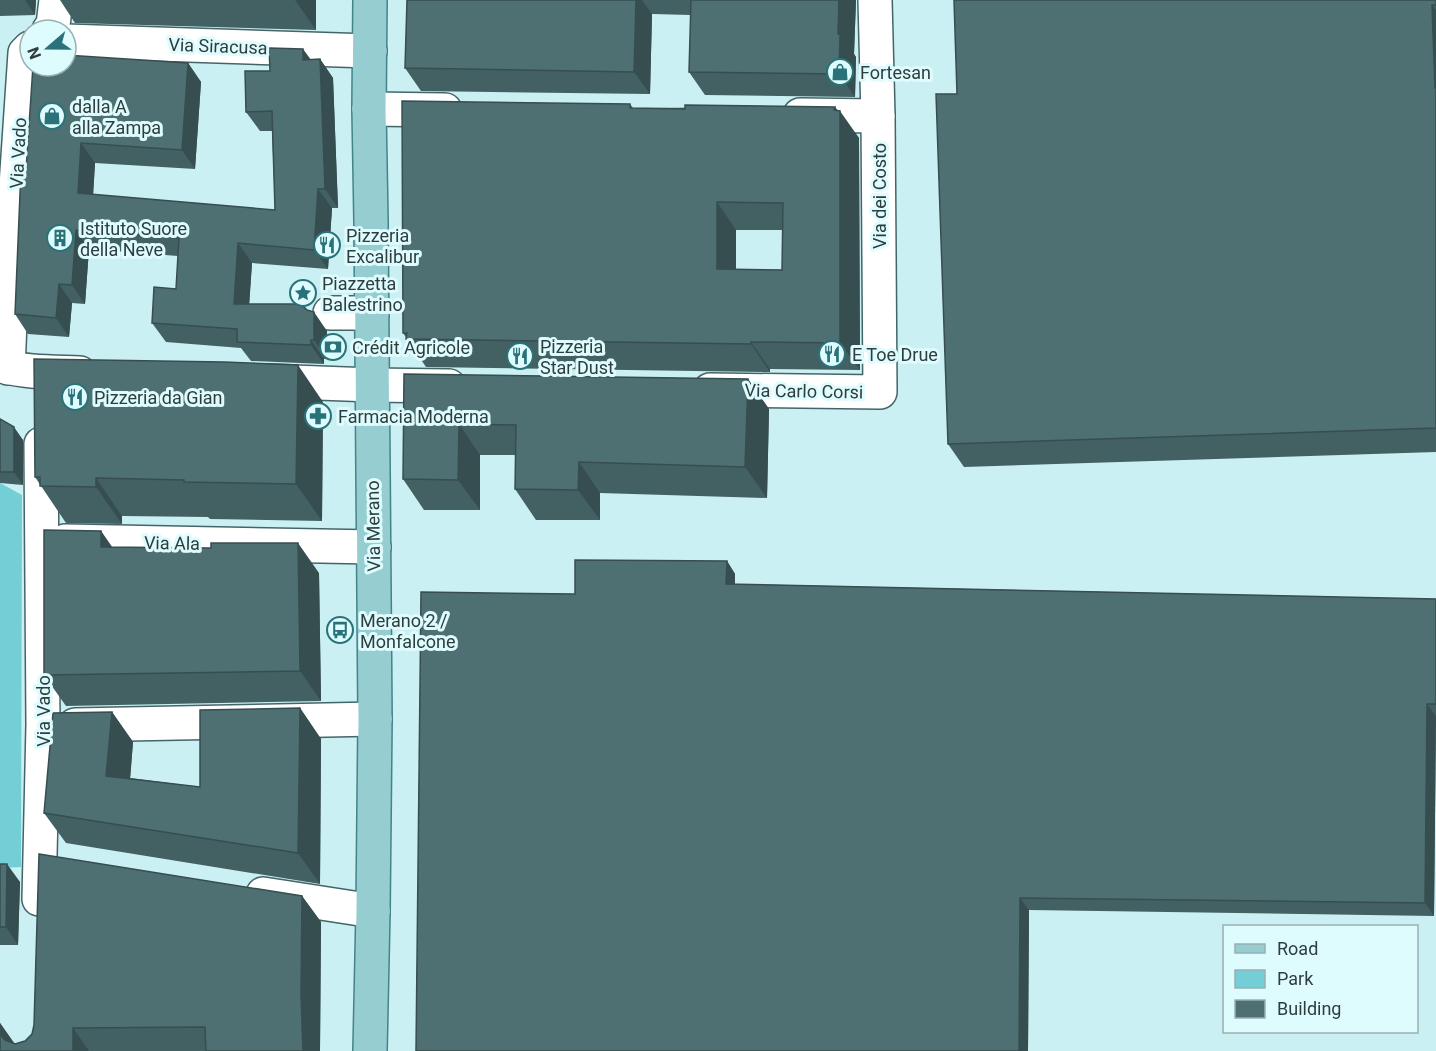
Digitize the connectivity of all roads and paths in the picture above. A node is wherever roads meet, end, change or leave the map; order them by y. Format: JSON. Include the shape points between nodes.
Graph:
{"nodes":[{"id":1,"x":56,"y":0,"type":"edge"},
{"id":2,"x":370,"y":0,"type":"edge"},
{"id":3,"x":875,"y":0,"type":"edge"},
{"id":4,"x":54,"y":18,"type":"edge"},
{"id":5,"x":78,"y":41,"type":"edge"},
{"id":6,"x":370,"y":51,"type":"junction"},
{"id":7,"x":23,"y":78,"type":"edge"},
{"id":8,"x":369,"y":109,"type":"junction"},
{"id":9,"x":476,"y":111,"type":"edge"},
{"id":10,"x":772,"y":114,"type":"edge"},
{"id":11,"x":878,"y":116,"type":"junction"},
{"id":12,"x":330,"y":313,"type":"dead end"},
{"id":13,"x":372,"y":313,"type":"junction"},
{"id":14,"x":4,"y":366,"type":"edge"},
{"id":15,"x":41,"y":372,"type":"junction"},
{"id":16,"x":112,"y":374,"type":"edge"},
{"id":17,"x":240,"y":380,"type":"edge"},
{"id":18,"x":372,"y":386,"type":"junction"},
{"id":19,"x":477,"y":387,"type":"edge"},
{"id":20,"x":679,"y":389,"type":"edge"},
{"id":21,"x":880,"y":392,"type":"joint"},
{"id":22,"x":42,"y":541,"type":"junction"},
{"id":23,"x":374,"y":547,"type":"junction"},
{"id":24,"x":375,"y":719,"type":"junction"},
{"id":25,"x":43,"y":725,"type":"junction"},
{"id":26,"x":40,"y":858,"type":"junction"},
{"id":27,"x":75,"y":863,"type":"edge"},
{"id":28,"x":235,"y":889,"type":"edge"},
{"id":29,"x":373,"y":911,"type":"junction"},
{"id":30,"x":38,"y":926,"type":"edge"},
{"id":31,"x":370,"y":1051,"type":"edge"}],
"edges":[{"from":1,"to":4,"type":"street"},
{"from":2,"to":6,"type":"main road","name":"Via Merano"},
{"from":3,"to":11,"type":"street","name":"Via dei Costo"},
{"from":5,"to":6,"type":"street","name":"Via Siracusa"},
{"from":6,"to":8,"type":"main road","name":"Via Merano"},
{"from":7,"to":14,"type":"street","name":"Via Vado"},
{"from":8,"to":9,"type":"street"},
{"from":8,"to":13,"type":"main road","name":"Via Merano"},
{"from":10,"to":11,"type":"street"},
{"from":11,"to":21,"type":"street","name":"Via dei Costo"},
{"from":12,"to":13,"type":"street"},
{"from":13,"to":18,"type":"main road","name":"Via Merano"},
{"from":14,"to":15,"type":"street"},
{"from":15,"to":16,"type":"street"},
{"from":15,"to":22,"type":"street","name":"Via Vado"},
{"from":17,"to":18,"type":"street"},
{"from":18,"to":19,"type":"street"},
{"from":18,"to":23,"type":"main road","name":"Via Merano"},
{"from":20,"to":21,"type":"street","name":"Via Carlo Corsi"},
{"from":22,"to":23,"type":"street","name":"Via Ala"},
{"from":22,"to":25,"type":"street","name":"Via Vado"},
{"from":23,"to":24,"type":"main road","name":"Via Merano"},
{"from":24,"to":25,"type":"street"},
{"from":24,"to":29,"type":"main road","name":"Via Merano"},
{"from":25,"to":26,"type":"street","name":"Via Vado"},
{"from":26,"to":27,"type":"street"},
{"from":26,"to":30,"type":"street","name":"Via Vado"},
{"from":28,"to":29,"type":"street"},
{"from":29,"to":31,"type":"main road","name":"Via Merano"}]}
